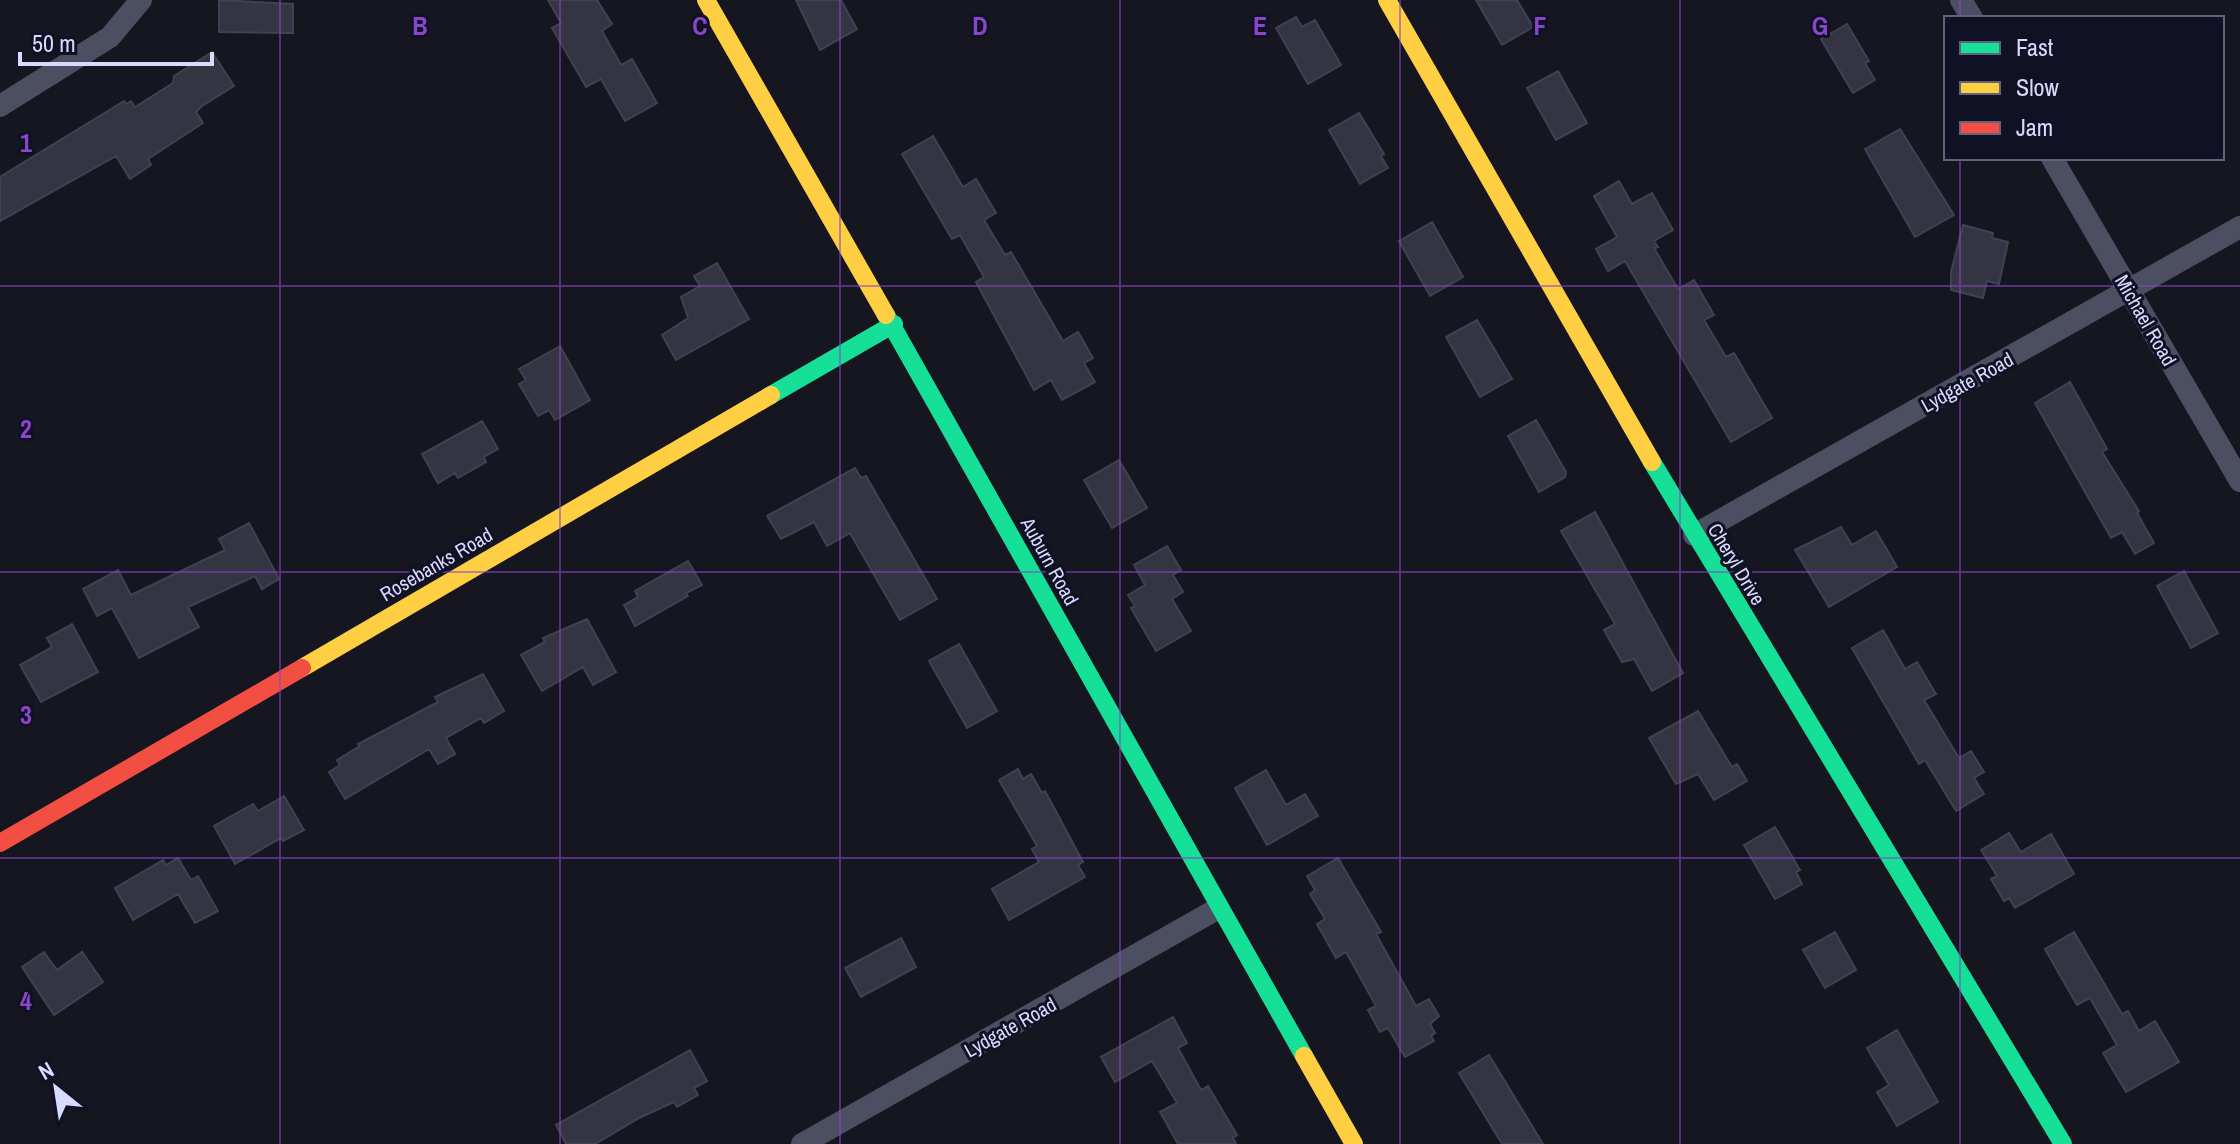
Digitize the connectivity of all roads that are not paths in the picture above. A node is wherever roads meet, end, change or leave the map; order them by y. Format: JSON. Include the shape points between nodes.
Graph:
{"nodes":[{"id":1,"x":141,"y":0,"type":"edge"},
{"id":2,"x":706,"y":0,"type":"edge"},
{"id":3,"x":1387,"y":0,"type":"edge"},
{"id":4,"x":0,"y":106,"type":"edge"},
{"id":5,"x":2053,"y":160,"type":"edge"},
{"id":6,"x":2240,"y":227,"type":"edge"},
{"id":7,"x":2129,"y":291,"type":"junction"},
{"id":8,"x":894,"y":324,"type":"junction"},
{"id":9,"x":2240,"y":481,"type":"edge"},
{"id":10,"x":1694,"y":535,"type":"junction"},
{"id":11,"x":0,"y":843,"type":"edge"},
{"id":12,"x":1217,"y":909,"type":"junction"},
{"id":13,"x":802,"y":1144,"type":"edge"},
{"id":14,"x":1354,"y":1144,"type":"edge"},
{"id":15,"x":2063,"y":1144,"type":"edge"}],
"edges":[{"from":1,"to":4,"type":"street","via":[[110,37]]},
{"from":2,"to":8,"type":"street","name":"Auburn Road"},
{"from":3,"to":10,"type":"street","name":"Cheryl Drive"},
{"from":5,"to":7,"type":"street","name":"Michael Road"},
{"from":6,"to":7,"type":"street","name":"Lydgate Road"},
{"from":7,"to":9,"type":"street","name":"Michael Road"},
{"from":7,"to":10,"type":"street","name":"Lydgate Road"},
{"from":8,"to":11,"type":"street","name":"Rosebanks Road"},
{"from":8,"to":12,"type":"street","name":"Auburn Road"},
{"from":10,"to":15,"type":"street","name":"Cheryl Drive"},
{"from":12,"to":13,"type":"street","name":"Lydgate Road"},
{"from":12,"to":14,"type":"street","name":"Auburn Road"}]}
